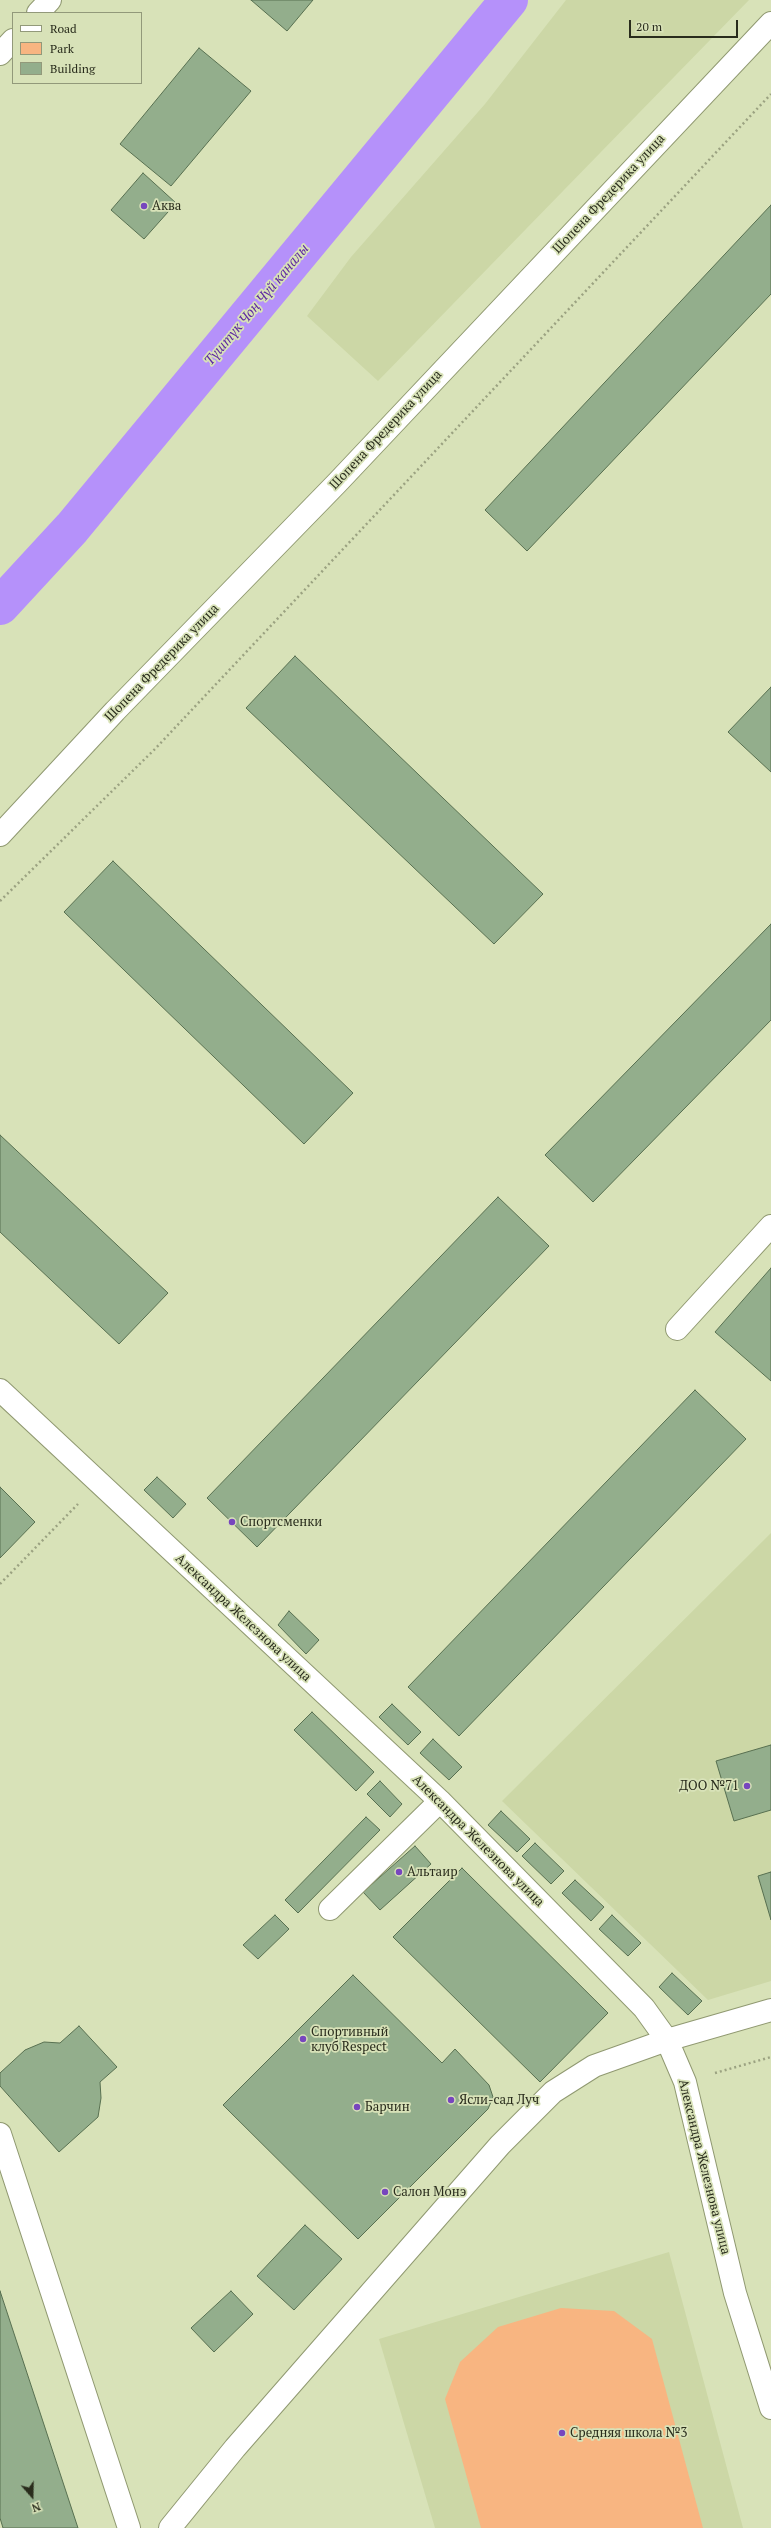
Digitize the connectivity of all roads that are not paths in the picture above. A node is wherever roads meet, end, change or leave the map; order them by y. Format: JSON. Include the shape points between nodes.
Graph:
{"nodes":[{"id":1,"x":50,"y":0,"type":"edge"},
{"id":2,"x":39,"y":12,"type":"edge"},
{"id":3,"x":771,"y":23,"type":"edge"},
{"id":4,"x":12,"y":41,"type":"edge"},
{"id":5,"x":0,"y":54,"type":"edge"},
{"id":6,"x":0,"y":835,"type":"edge"},
{"id":7,"x":771,"y":1226,"type":"edge"},
{"id":8,"x":677,"y":1329,"type":"dead end"},
{"id":9,"x":0,"y":1390,"type":"edge"},
{"id":10,"x":440,"y":1801,"type":"junction"},
{"id":11,"x":330,"y":1909,"type":"dead end"},
{"id":12,"x":771,"y":2010,"type":"edge"},
{"id":13,"x":667,"y":2040,"type":"junction"},
{"id":14,"x":0,"y":2134,"type":"edge"},
{"id":15,"x":771,"y":2408,"type":"edge"},
{"id":16,"x":129,"y":2528,"type":"edge"},
{"id":17,"x":170,"y":2528,"type":"edge"}],
"edges":[{"from":1,"to":2,"type":"street"},
{"from":3,"to":6,"type":"street","name":"Шопена Фредерика улица","via":[[337,483]]},
{"from":4,"to":5,"type":"street"},
{"from":7,"to":8,"type":"street"},
{"from":9,"to":10,"type":"street","name":"Александра Железнова улица"},
{"from":10,"to":11,"type":"street"},
{"from":10,"to":13,"type":"street","name":"Александра Железнова улица","via":[[644,2008]]},
{"from":12,"to":13,"type":"street"},
{"from":13,"to":15,"type":"street","name":"Александра Железнова улица","via":[[685,2082],[735,2293]]},
{"from":13,"to":17,"type":"street","via":[[594,2066],[553,2092],[495,2151],[245,2436]]},
{"from":14,"to":16,"type":"street"}]}
